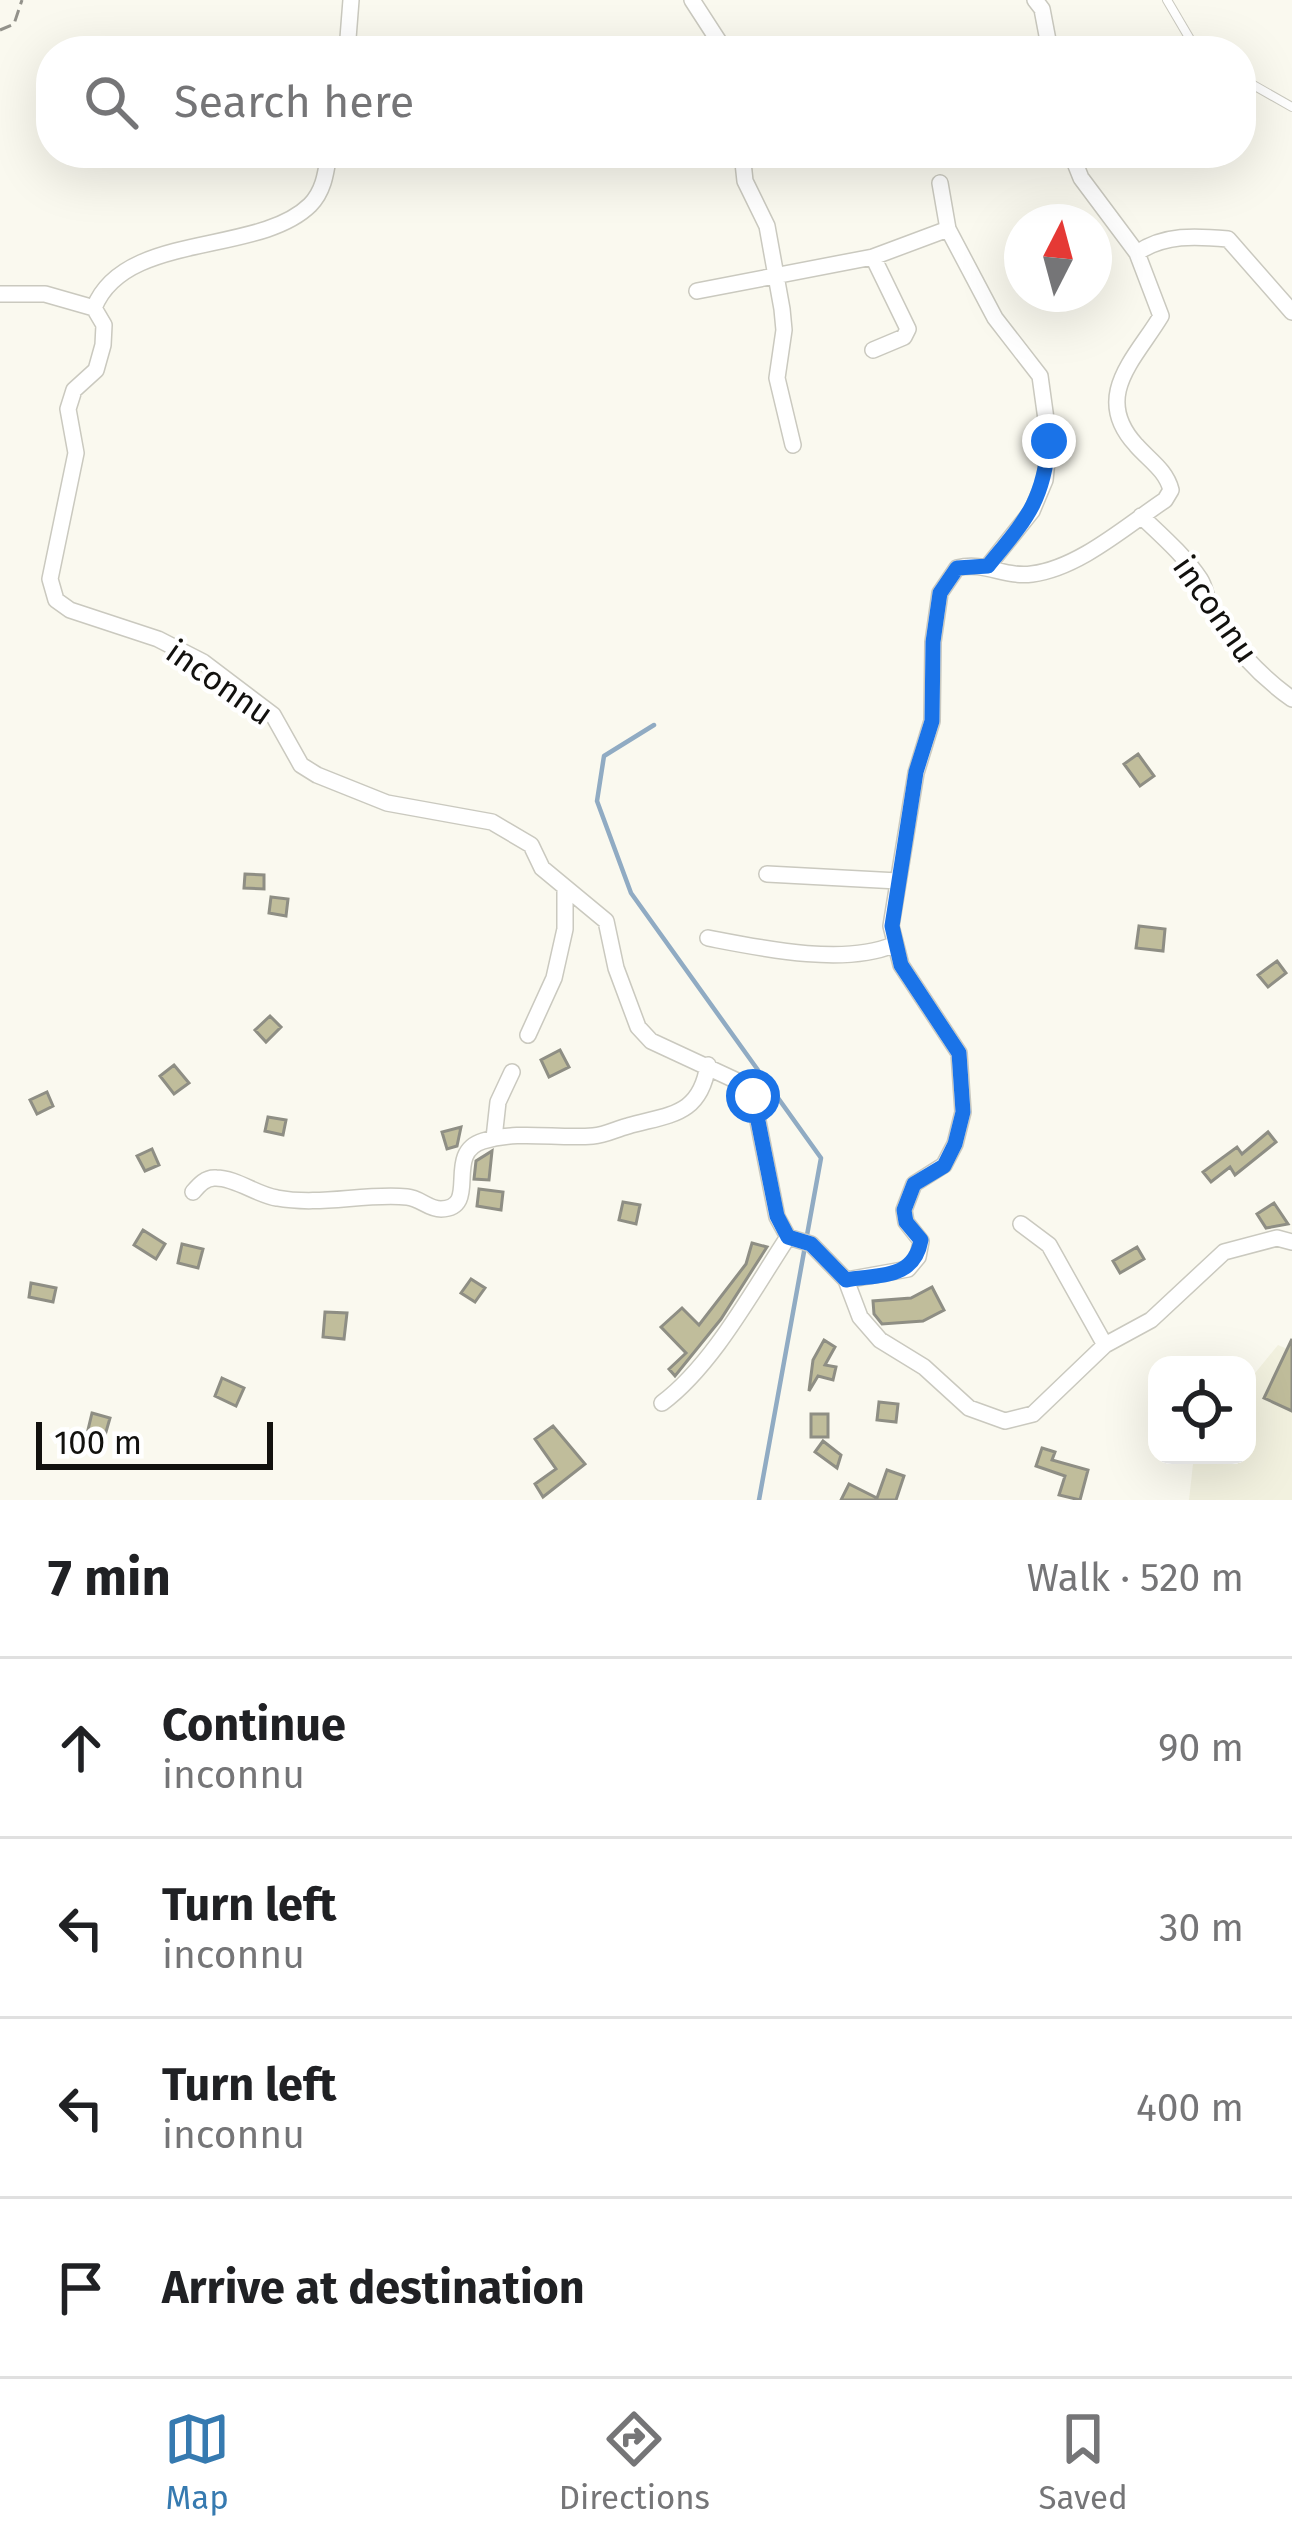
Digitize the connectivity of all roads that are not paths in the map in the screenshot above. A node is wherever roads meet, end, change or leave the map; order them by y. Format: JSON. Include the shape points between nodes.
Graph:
{"nodes":[{"id":1,"x":351,"y":0,"type":"edge"},
{"id":2,"x":692,"y":0,"type":"edge"},
{"id":3,"x":1035,"y":0,"type":"edge"},
{"id":4,"x":1167,"y":0,"type":"edge"},
{"id":5,"x":348,"y":36,"type":"edge"},
{"id":6,"x":715,"y":36,"type":"edge"},
{"id":7,"x":1047,"y":36,"type":"edge"},
{"id":8,"x":1186,"y":36,"type":"edge"},
{"id":9,"x":1256,"y":87,"type":"edge"},
{"id":10,"x":1292,"y":107,"type":"edge"},
{"id":11,"x":327,"y":168,"type":"edge"},
{"id":12,"x":744,"y":168,"type":"edge"},
{"id":13,"x":1077,"y":168,"type":"edge"},
{"id":14,"x":940,"y":183,"type":"dead end"},
{"id":15,"x":948,"y":229,"type":"junction"},
{"id":16,"x":1137,"y":253,"type":"junction"},
{"id":17,"x":873,"y":256,"type":"junction"},
{"id":18,"x":776,"y":277,"type":"junction"},
{"id":19,"x":697,"y":291,"type":"dead end"},
{"id":20,"x":0,"y":294,"type":"edge"},
{"id":21,"x":94,"y":308,"type":"junction"},
{"id":22,"x":1292,"y":313,"type":"edge"},
{"id":23,"x":873,"y":350,"type":"dead end"},
{"id":24,"x":793,"y":445,"type":"dead end"},
{"id":25,"x":1141,"y":516,"type":"junction"},
{"id":26,"x":988,"y":566,"type":"junction"},
{"id":27,"x":1292,"y":699,"type":"edge"},
{"id":28,"x":766,"y":874,"type":"dead end"},
{"id":29,"x":898,"y":881,"type":"junction"},
{"id":30,"x":565,"y":890,"type":"junction"},
{"id":31,"x":708,"y":938,"type":"dead end"},
{"id":32,"x":893,"y":945,"type":"junction"},
{"id":33,"x":528,"y":1035,"type":"dead end"},
{"id":34,"x":708,"y":1065,"type":"junction"},
{"id":35,"x":512,"y":1072,"type":"dead end"},
{"id":36,"x":494,"y":1138,"type":"junction"},
{"id":37,"x":193,"y":1192,"type":"dead end"},
{"id":38,"x":1021,"y":1224,"type":"dead end"},
{"id":39,"x":790,"y":1238,"type":"junction"},
{"id":40,"x":1292,"y":1242,"type":"edge"},
{"id":41,"x":846,"y":1280,"type":"junction"},
{"id":42,"x":1105,"y":1345,"type":"junction"},
{"id":43,"x":662,"y":1402,"type":"dead end"}],
"edges":[{"from":1,"to":5,"type":"street"},
{"from":2,"to":6,"type":"street"},
{"from":3,"to":7,"type":"street"},
{"from":4,"to":8,"type":"lane"},
{"from":9,"to":10,"type":"lane"},
{"from":11,"to":21,"type":"street","via":[[309,206],[280,223],[140,265],[117,276]]},
{"from":12,"to":18,"type":"street"},
{"from":13,"to":16,"type":"street"},
{"from":14,"to":15,"type":"street"},
{"from":15,"to":17,"type":"street"},
{"from":15,"to":26,"type":"street","via":[[995,318],[1040,376],[1049,441],[1032,511]]},
{"from":16,"to":22,"type":"street","via":[[1170,238],[1228,239]]},
{"from":16,"to":25,"type":"street","via":[[1161,316],[1133,351],[1117,403],[1121,428],[1171,490]]},
{"from":17,"to":18,"type":"street"},
{"from":17,"to":23,"type":"street","via":[[908,329]]},
{"from":18,"to":19,"type":"street"},
{"from":18,"to":24,"type":"street","via":[[784,330],[776,378]]},
{"from":20,"to":21,"type":"street","via":[[46,294]]},
{"from":21,"to":30,"type":"street","name":"inconnu","via":[[103,345],[68,409],[76,453],[50,579],[56,600],[203,662],[273,716],[302,765],[317,775],[374,800],[472,815],[522,836]]},
{"from":25,"to":26,"type":"street","via":[[1034,574]]},
{"from":25,"to":27,"type":"street","name":"inconnu","via":[[1187,561],[1226,634]]},
{"from":26,"to":29,"type":"street","via":[[957,568],[940,593],[932,721]]},
{"from":28,"to":29,"type":"street"},
{"from":29,"to":32,"type":"street"},
{"from":30,"to":33,"type":"street","via":[[554,977]]},
{"from":30,"to":34,"type":"street","name":"inconnu","via":[[606,921],[638,1027],[651,1041]]},
{"from":31,"to":32,"type":"street","via":[[818,954]]},
{"from":32,"to":41,"type":"street","via":[[959,1053],[963,1112],[944,1166],[914,1184],[904,1210],[921,1240],[918,1257],[908,1269]]},
{"from":34,"to":36,"type":"street","via":[[697,1099],[656,1121],[589,1136]]},
{"from":34,"to":39,"type":"street","name":"inconnu","via":[[753,1096],[777,1216]]},
{"from":35,"to":36,"type":"street"},
{"from":36,"to":37,"type":"street","via":[[464,1150],[460,1198],[445,1209],[408,1197],[275,1198],[215,1178]]},
{"from":38,"to":42,"type":"street","via":[[1049,1245]]},
{"from":39,"to":41,"type":"street","via":[[811,1244]]},
{"from":39,"to":43,"type":"street","via":[[679,1390]]},
{"from":40,"to":42,"type":"street","via":[[1277,1238],[1224,1252],[1151,1320]]},
{"from":41,"to":42,"type":"street","via":[[880,1340],[969,1408],[1005,1421],[1033,1414]]}]}
